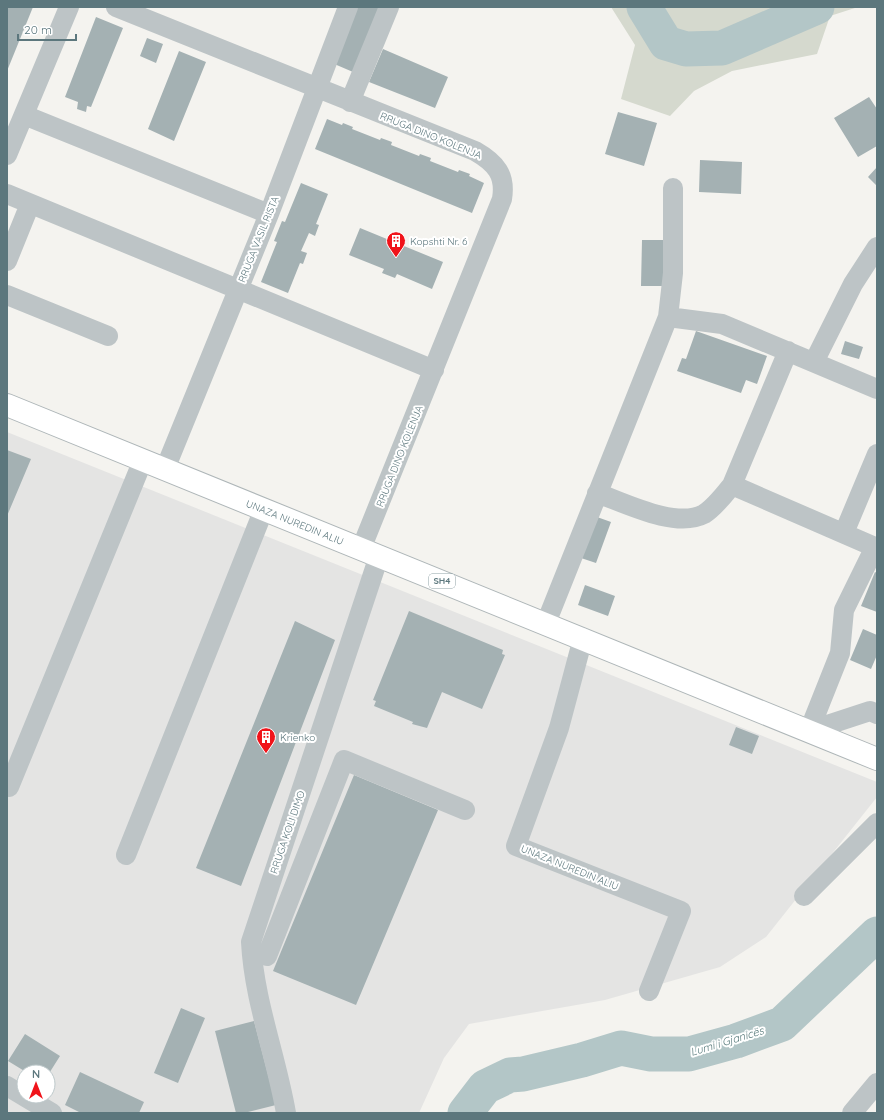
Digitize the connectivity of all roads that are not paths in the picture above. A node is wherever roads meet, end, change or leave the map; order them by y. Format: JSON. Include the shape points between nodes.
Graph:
{"nodes":[{"id":1,"x":69,"y":7,"type":"edge"},
{"id":2,"x":116,"y":7,"type":"edge"},
{"id":3,"x":348,"y":7,"type":"edge"},
{"id":4,"x":389,"y":7,"type":"edge"},
{"id":5,"x":317,"y":89,"type":"junction"},
{"id":6,"x":350,"y":102,"type":"junction"},
{"id":7,"x":24,"y":115,"type":"junction"},
{"id":8,"x":7,"y":155,"type":"edge"},
{"id":9,"x":673,"y":188,"type":"dead end"},
{"id":10,"x":7,"y":194,"type":"edge"},
{"id":11,"x":30,"y":204,"type":"junction"},
{"id":12,"x":269,"y":214,"type":"junction"},
{"id":13,"x":877,"y":247,"type":"edge"},
{"id":14,"x":7,"y":261,"type":"edge"},
{"id":15,"x":870,"y":270,"type":"edge"},
{"id":16,"x":238,"y":289,"type":"junction"},
{"id":17,"x":7,"y":295,"type":"edge"},
{"id":18,"x":668,"y":317,"type":"junction"},
{"id":19,"x":108,"y":336,"type":"dead end"},
{"id":20,"x":788,"y":351,"type":"junction"},
{"id":21,"x":814,"y":362,"type":"junction"},
{"id":22,"x":434,"y":370,"type":"junction"},
{"id":23,"x":877,"y":389,"type":"edge"},
{"id":24,"x":7,"y":404,"type":"edge"},
{"id":25,"x":877,"y":454,"type":"edge"},
{"id":26,"x":143,"y":460,"type":"junction"},
{"id":27,"x":165,"y":469,"type":"junction"},
{"id":28,"x":732,"y":485,"type":"junction"},
{"id":29,"x":597,"y":493,"type":"junction"},
{"id":30,"x":264,"y":509,"type":"junction"},
{"id":31,"x":844,"y":533,"type":"junction"},
{"id":32,"x":876,"y":547,"type":"edge"},
{"id":33,"x":370,"y":552,"type":"junction"},
{"id":34,"x":546,"y":623,"type":"junction"},
{"id":35,"x":583,"y":638,"type":"junction"},
{"id":36,"x":877,"y":714,"type":"edge"},
{"id":37,"x":809,"y":731,"type":"junction"},
{"id":38,"x":877,"y":759,"type":"edge"},
{"id":39,"x":10,"y":787,"type":"dead end"},
{"id":40,"x":465,"y":810,"type":"dead end"},
{"id":41,"x":877,"y":823,"type":"edge"},
{"id":42,"x":126,"y":854,"type":"dead end"},
{"id":43,"x":278,"y":858,"type":"junction"},
{"id":44,"x":302,"y":867,"type":"junction"},
{"id":45,"x":804,"y":896,"type":"dead end"},
{"id":46,"x":267,"y":956,"type":"dead end"},
{"id":47,"x":649,"y":991,"type":"dead end"},
{"id":48,"x":877,"y":1083,"type":"edge"},
{"id":49,"x":7,"y":1086,"type":"edge"},
{"id":50,"x":32,"y":1108,"type":"edge"},
{"id":51,"x":52,"y":1113,"type":"edge"},
{"id":52,"x":286,"y":1113,"type":"edge"},
{"id":53,"x":852,"y":1113,"type":"edge"}],
"edges":[{"from":1,"to":7,"type":"street"},
{"from":2,"to":5,"type":"street","name":"RRUGA DINO KOLENJA"},
{"from":3,"to":5,"type":"street","name":"RRUGA VASIL RISTA"},
{"from":4,"to":6,"type":"street"},
{"from":5,"to":6,"type":"street","name":"RRUGA DINO KOLENJA"},
{"from":5,"to":12,"type":"street","name":"RRUGA VASIL RISTA"},
{"from":6,"to":22,"type":"street","name":"RRUGA DINO KOLENJA","via":[[475,151],[487,158],[501,177],[504,187],[502,199]]},
{"from":7,"to":8,"type":"street"},
{"from":7,"to":12,"type":"street"},
{"from":9,"to":18,"type":"street","via":[[673,273]]},
{"from":10,"to":11,"type":"street"},
{"from":11,"to":14,"type":"street"},
{"from":11,"to":16,"type":"street"},
{"from":12,"to":16,"type":"street","name":"RRUGA VASIL RISTA"},
{"from":13,"to":15,"type":"street"},
{"from":15,"to":21,"type":"street","via":[[853,284]]},
{"from":16,"to":22,"type":"street"},
{"from":16,"to":27,"type":"street","name":"RRUGA VASIL RISTA"},
{"from":17,"to":19,"type":"street"},
{"from":18,"to":20,"type":"street","via":[[722,324]]},
{"from":18,"to":29,"type":"street"},
{"from":20,"to":21,"type":"street"},
{"from":20,"to":28,"type":"street"},
{"from":21,"to":23,"type":"street"},
{"from":22,"to":33,"type":"street","name":"RRUGA DINO KOLENJA"},
{"from":24,"to":26,"type":"main road","name":"UNAZA NUREDIN ALIU","number":"SH4"},
{"from":25,"to":31,"type":"street"},
{"from":26,"to":27,"type":"main road","name":"UNAZA NUREDIN ALIU","number":"SH4"},
{"from":26,"to":39,"type":"street"},
{"from":27,"to":30,"type":"main road","name":"UNAZA NUREDIN ALIU","number":"SH4"},
{"from":28,"to":29,"type":"street","via":[[704,513],[691,518],[672,518],[654,514]]},
{"from":28,"to":31,"type":"street"},
{"from":29,"to":34,"type":"street"},
{"from":30,"to":33,"type":"main road","name":"UNAZA NUREDIN ALIU","number":"SH4"},
{"from":30,"to":42,"type":"street"},
{"from":31,"to":32,"type":"street"},
{"from":32,"to":37,"type":"street","via":[[844,610],[840,653]]},
{"from":33,"to":34,"type":"main road","name":"UNAZA NUREDIN ALIU","number":"SH4"},
{"from":33,"to":43,"type":"street","name":"RRUGA KOLI DIMO"},
{"from":34,"to":35,"type":"main road","name":"UNAZA NUREDIN ALIU","number":"SH4"},
{"from":35,"to":37,"type":"main road","name":"UNAZA NUREDIN ALIU","number":"SH4"},
{"from":35,"to":47,"type":"street","name":"UNAZA NUREDIN ALIU","via":[[559,728],[516,846],[681,911]]},
{"from":36,"to":37,"type":"street","via":[[870,711]]},
{"from":37,"to":38,"type":"main road","name":"UNAZA NUREDIN ALIU","number":"SH4"},
{"from":40,"to":44,"type":"street","via":[[344,760]]},
{"from":41,"to":45,"type":"street"},
{"from":43,"to":44,"type":"street"},
{"from":43,"to":52,"type":"street","name":"RRUGA KOLI DIMO","via":[[251,942],[257,993]]},
{"from":44,"to":46,"type":"street"},
{"from":48,"to":53,"type":"street"},
{"from":49,"to":50,"type":"street"},
{"from":50,"to":51,"type":"street"}]}
